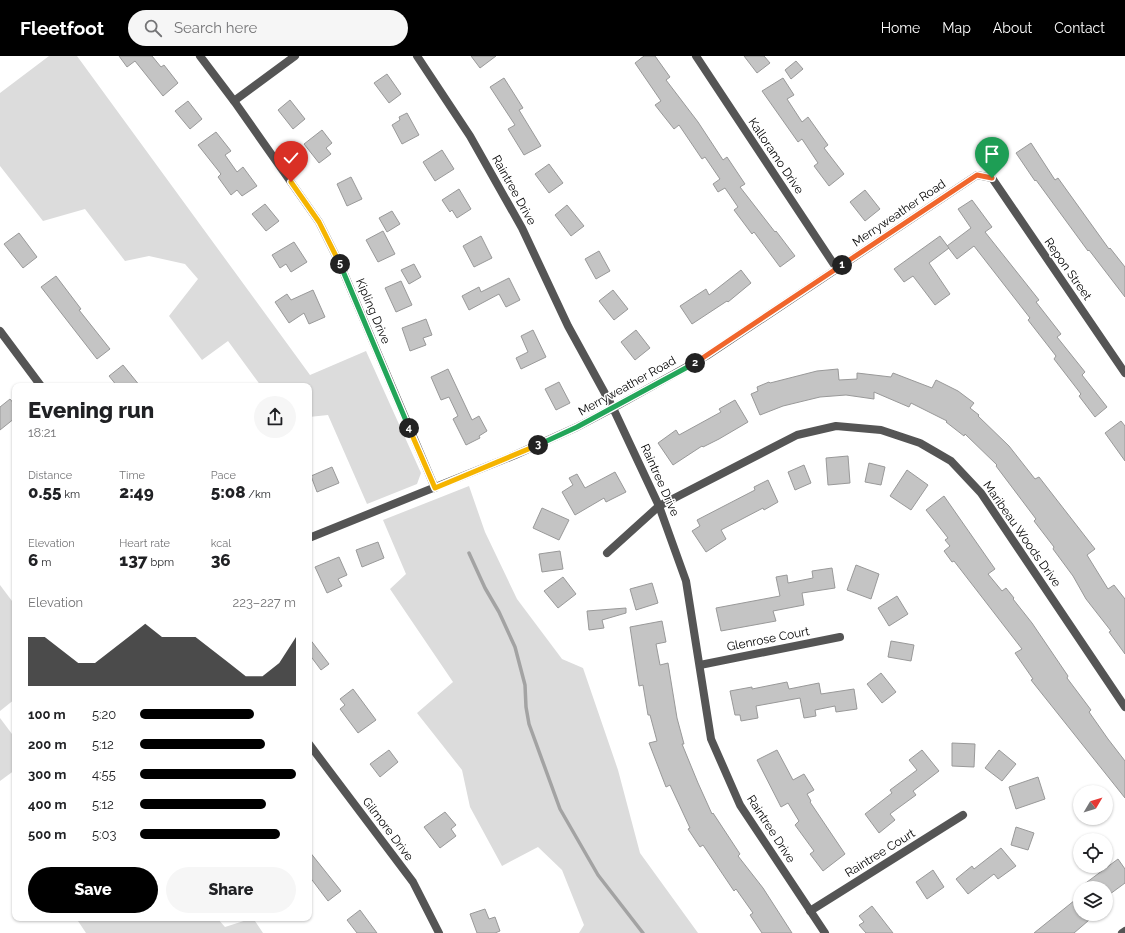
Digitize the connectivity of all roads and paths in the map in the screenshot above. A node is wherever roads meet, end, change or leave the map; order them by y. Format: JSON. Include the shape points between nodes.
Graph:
{"nodes":[{"id":1,"x":200,"y":56,"type":"edge"},
{"id":2,"x":295,"y":56,"type":"edge"},
{"id":3,"x":417,"y":56,"type":"edge"},
{"id":4,"x":696,"y":56,"type":"edge"},
{"id":5,"x":234,"y":101,"type":"junction"},
{"id":6,"x":992,"y":178,"type":"joint"},
{"id":7,"x":837,"y":269,"type":"junction"},
{"id":8,"x":0,"y":331,"type":"edge"},
{"id":9,"x":1125,"y":356,"type":"edge"},
{"id":10,"x":1118,"y":361,"type":"junction"},
{"id":11,"x":1125,"y":372,"type":"edge"},
{"id":12,"x":39,"y":383,"type":"edge"},
{"id":13,"x":613,"y":408,"type":"junction"},
{"id":14,"x":435,"y":488,"type":"junction"},
{"id":15,"x":659,"y":506,"type":"junction"},
{"id":16,"x":312,"y":537,"type":"edge"},
{"id":17,"x":607,"y":553,"type":"dead end"},
{"id":18,"x":840,"y":637,"type":"dead end"},
{"id":19,"x":700,"y":665,"type":"junction"},
{"id":20,"x":1125,"y":707,"type":"edge"},
{"id":21,"x":312,"y":748,"type":"edge"},
{"id":22,"x":963,"y":815,"type":"dead end"},
{"id":23,"x":810,"y":911,"type":"junction"},
{"id":24,"x":1125,"y":931,"type":"edge"},
{"id":25,"x":439,"y":933,"type":"edge"},
{"id":26,"x":825,"y":933,"type":"edge"},
{"id":27,"x":1122,"y":933,"type":"edge"}],
"edges":[{"from":1,"to":5,"type":"street","name":"Kipling Drive"},
{"from":2,"to":5,"type":"street"},
{"from":3,"to":13,"type":"street","name":"Raintree Drive","via":[[470,136],[522,228],[568,326]]},
{"from":4,"to":7,"type":"street","name":"Kalloramo Drive"},
{"from":5,"to":14,"type":"street","name":"Kipling Drive","via":[[319,222],[340,264]]},
{"from":6,"to":7,"type":"street","name":"Merryweather Road","via":[[977,175]]},
{"from":6,"to":10,"type":"street","name":"Repon Street"},
{"from":7,"to":13,"type":"street","name":"Merryweather Road","via":[[708,356]]},
{"from":8,"to":12,"type":"street"},
{"from":9,"to":10,"type":"street"},
{"from":10,"to":11,"type":"street","name":"Repon Street"},
{"from":13,"to":14,"type":"street","name":"Merryweather Road","via":[[543,443]]},
{"from":13,"to":15,"type":"street","name":"Raintree Drive"},
{"from":14,"to":16,"type":"street","name":"Merryweather Road"},
{"from":15,"to":17,"type":"street","name":"Maribeau Woods Drive"},
{"from":15,"to":19,"type":"street","name":"Raintree Drive","via":[[686,581]]},
{"from":15,"to":20,"type":"street","name":"Maribeau Woods Drive","via":[[797,435],[836,426],[881,430],[920,443],[951,461],[981,493]]},
{"from":18,"to":19,"type":"street","name":"Glenrose Court"},
{"from":19,"to":23,"type":"street","name":"Raintree Drive","via":[[711,739],[740,805]]},
{"from":21,"to":25,"type":"street","name":"Gilmore Drive","via":[[413,882]]},
{"from":22,"to":23,"type":"street","name":"Raintree Court"},
{"from":23,"to":26,"type":"street","name":"Raintree Drive"},
{"from":24,"to":27,"type":"street"}]}
